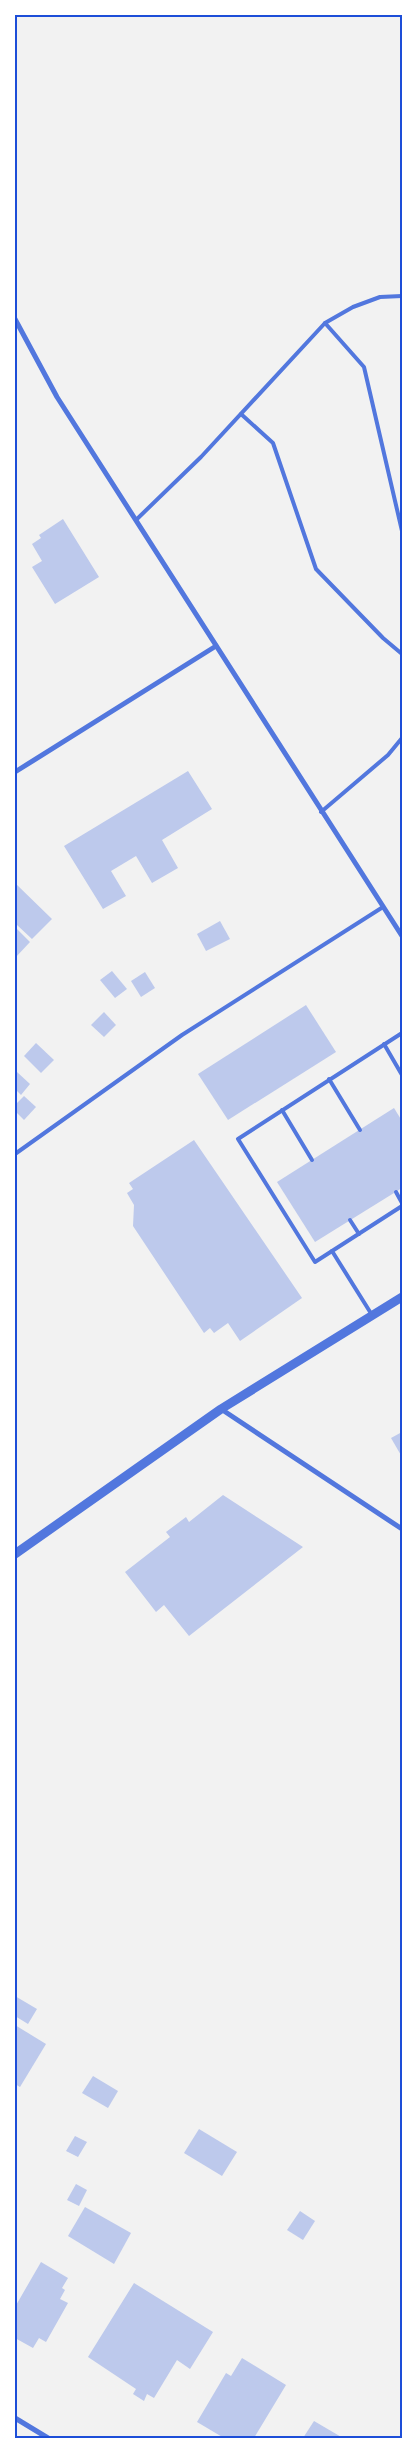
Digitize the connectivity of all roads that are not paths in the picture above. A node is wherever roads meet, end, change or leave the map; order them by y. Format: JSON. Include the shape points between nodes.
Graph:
{"nodes":[{"id":1,"x":402,"y":296,"type":"edge"},
{"id":2,"x":15,"y":319,"type":"edge"},
{"id":3,"x":325,"y":323,"type":"junction"},
{"id":4,"x":241,"y":414,"type":"junction"},
{"id":5,"x":136,"y":519,"type":"junction"},
{"id":6,"x":402,"y":531,"type":"edge"},
{"id":7,"x":216,"y":646,"type":"junction"},
{"id":8,"x":402,"y":654,"type":"edge"},
{"id":9,"x":402,"y":738,"type":"edge"},
{"id":10,"x":15,"y":772,"type":"edge"},
{"id":11,"x":321,"y":812,"type":"junction"},
{"id":12,"x":383,"y":907,"type":"junction"},
{"id":13,"x":402,"y":936,"type":"edge"},
{"id":14,"x":402,"y":1033,"type":"edge"},
{"id":15,"x":384,"y":1044,"type":"junction"},
{"id":16,"x":402,"y":1075,"type":"edge"},
{"id":17,"x":330,"y":1079,"type":"junction"},
{"id":18,"x":282,"y":1110,"type":"junction"},
{"id":19,"x":360,"y":1130,"type":"dead end"},
{"id":20,"x":15,"y":1154,"type":"edge"},
{"id":21,"x":312,"y":1160,"type":"dead end"},
{"id":22,"x":396,"y":1192,"type":"dead end"},
{"id":23,"x":402,"y":1204,"type":"edge"},
{"id":24,"x":350,"y":1220,"type":"dead end"},
{"id":25,"x":359,"y":1234,"type":"junction"},
{"id":26,"x":332,"y":1251,"type":"junction"},
{"id":27,"x":402,"y":1297,"type":"edge"},
{"id":28,"x":373,"y":1316,"type":"junction"},
{"id":29,"x":221,"y":1410,"type":"junction"},
{"id":30,"x":402,"y":1529,"type":"edge"},
{"id":31,"x":15,"y":1554,"type":"edge"},
{"id":32,"x":15,"y":2418,"type":"edge"},
{"id":33,"x":48,"y":2438,"type":"edge"}],
"edges":[{"from":1,"to":3,"type":"lane","via":[[380,297]]},
{"from":2,"to":5,"type":"street","via":[[57,397]]},
{"from":3,"to":4,"type":"lane"},
{"from":3,"to":6,"type":"lane","via":[[364,367]]},
{"from":4,"to":5,"type":"lane"},
{"from":4,"to":8,"type":"lane","via":[[273,443],[316,569]]},
{"from":5,"to":7,"type":"street"},
{"from":7,"to":10,"type":"street"},
{"from":7,"to":11,"type":"street"},
{"from":9,"to":11,"type":"lane","via":[[388,755]]},
{"from":11,"to":12,"type":"street"},
{"from":12,"to":13,"type":"street"},
{"from":12,"to":20,"type":"lane","via":[[182,1035]]},
{"from":14,"to":15,"type":"lane"},
{"from":15,"to":16,"type":"lane"},
{"from":15,"to":17,"type":"lane"},
{"from":17,"to":18,"type":"lane"},
{"from":17,"to":19,"type":"lane"},
{"from":18,"to":21,"type":"lane"},
{"from":18,"to":26,"type":"lane","via":[[238,1139],[315,1262]]},
{"from":22,"to":23,"type":"lane"},
{"from":23,"to":25,"type":"lane"},
{"from":24,"to":25,"type":"lane"},
{"from":25,"to":26,"type":"lane"},
{"from":26,"to":28,"type":"lane"},
{"from":27,"to":28,"type":"street"},
{"from":28,"to":29,"type":"street"},
{"from":29,"to":30,"type":"street"},
{"from":29,"to":31,"type":"street"},
{"from":32,"to":33,"type":"street"}]}
